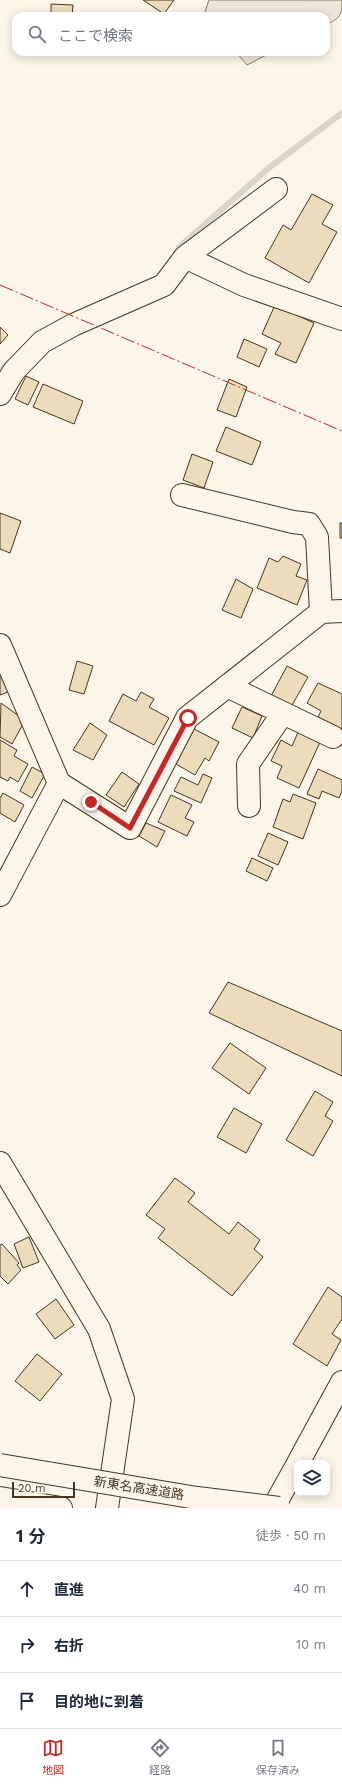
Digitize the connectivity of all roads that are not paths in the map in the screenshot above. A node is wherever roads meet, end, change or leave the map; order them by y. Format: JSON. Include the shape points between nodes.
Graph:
{"nodes":[{"id":1,"x":276,"y":189,"type":"dead end"},
{"id":2,"x":185,"y":257,"type":"junction"},
{"id":3,"x":342,"y":319,"type":"edge"},
{"id":4,"x":0,"y":394,"type":"edge"},
{"id":5,"x":182,"y":495,"type":"dead end"},
{"id":6,"x":332,"y":612,"type":"edge"},
{"id":7,"x":0,"y":645,"type":"edge"},
{"id":8,"x":227,"y":686,"type":"junction"},
{"id":9,"x":283,"y":713,"type":"junction"},
{"id":10,"x":333,"y":737,"type":"dead end"},
{"id":11,"x":59,"y":783,"type":"junction"},
{"id":12,"x":249,"y":806,"type":"dead end"},
{"id":13,"x":0,"y":895,"type":"edge"},
{"id":14,"x":0,"y":1164,"type":"edge"},
{"id":15,"x":342,"y":1382,"type":"edge"},
{"id":16,"x":299,"y":1460,"type":"edge"},
{"id":17,"x":0,"y":1465,"type":"edge"},
{"id":18,"x":294,"y":1470,"type":"edge"},
{"id":19,"x":0,"y":1498,"type":"edge"},
{"id":20,"x":61,"y":1508,"type":"edge"},
{"id":21,"x":107,"y":1508,"type":"edge"},
{"id":22,"x":273,"y":1508,"type":"edge"},
{"id":23,"x":278,"y":1508,"type":"edge"}],
"edges":[{"from":1,"to":2,"type":"main road"},
{"from":2,"to":3,"type":"main road","via":[[244,285]]},
{"from":2,"to":4,"type":"main road","via":[[164,285],[73,325],[42,342],[14,371]]},
{"from":5,"to":6,"type":"main road","via":[[310,524],[317,537]]},
{"from":6,"to":8,"type":"main road"},
{"from":7,"to":11,"type":"main road"},
{"from":8,"to":9,"type":"main road"},
{"from":8,"to":11,"type":"main road","via":[[188,718],[130,828]]},
{"from":9,"to":10,"type":"main road"},
{"from":9,"to":12,"type":"main road","via":[[248,764]]},
{"from":11,"to":13,"type":"main road"},
{"from":14,"to":21,"type":"main road","via":[[99,1329],[123,1399]]},
{"from":15,"to":16,"type":"main road"},
{"from":17,"to":23,"type":"main road","name":"新東名高速道路","bridge":true,"via":[[197,1498]]},
{"from":18,"to":22,"type":"main road"},
{"from":19,"to":20,"type":"main road"}]}
